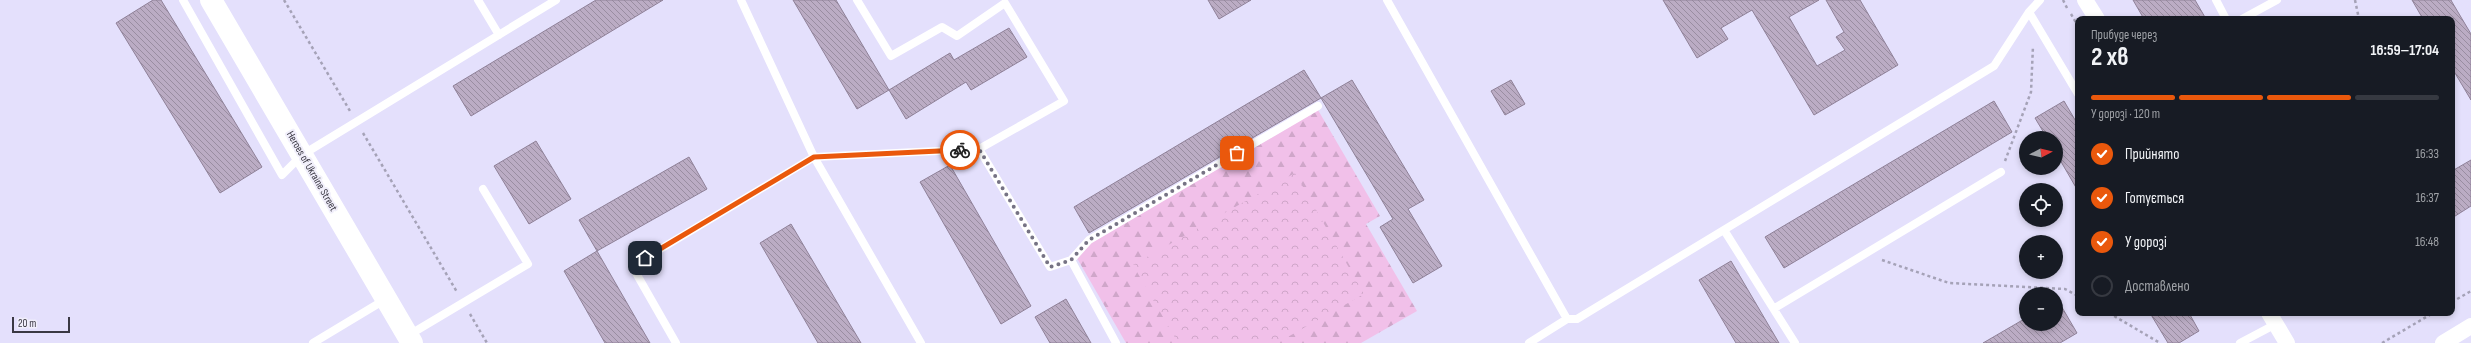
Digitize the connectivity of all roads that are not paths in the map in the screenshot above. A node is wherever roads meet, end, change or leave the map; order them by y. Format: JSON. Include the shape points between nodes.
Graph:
{"nodes":[{"id":1,"x":183,"y":0,"type":"edge"},
{"id":2,"x":211,"y":0,"type":"edge"},
{"id":3,"x":478,"y":0,"type":"edge"},
{"id":4,"x":556,"y":0,"type":"edge"},
{"id":5,"x":741,"y":0,"type":"edge"},
{"id":6,"x":857,"y":0,"type":"edge"},
{"id":7,"x":1387,"y":0,"type":"edge"},
{"id":8,"x":2040,"y":0,"type":"edge"},
{"id":9,"x":2085,"y":0,"type":"edge"},
{"id":10,"x":2216,"y":0,"type":"edge"},
{"id":11,"x":2277,"y":0,"type":"edge"},
{"id":12,"x":2029,"y":12,"type":"junction"},
{"id":13,"x":2094,"y":16,"type":"edge"},
{"id":14,"x":2224,"y":16,"type":"edge"},
{"id":15,"x":2248,"y":16,"type":"edge"},
{"id":16,"x":499,"y":35,"type":"junction"},
{"id":17,"x":2075,"y":89,"type":"edge"},
{"id":18,"x":1318,"y":106,"type":"dead end"},
{"id":19,"x":979,"y":149,"type":"junction"},
{"id":20,"x":302,"y":155,"type":"junction"},
{"id":21,"x":814,"y":157,"type":"junction"},
{"id":22,"x":2001,"y":172,"type":"road end"},
{"id":23,"x":483,"y":189,"type":"dead end"},
{"id":24,"x":1724,"y":230,"type":"junction"},
{"id":25,"x":1071,"y":260,"type":"junction"},
{"id":26,"x":386,"y":299,"type":"junction"},
{"id":27,"x":1775,"y":308,"type":"junction"},
{"id":28,"x":1567,"y":319,"type":"junction"},
{"id":29,"x":2272,"y":319,"type":"edge"},
{"id":30,"x":2471,"y":326,"type":"edge"},
{"id":31,"x":410,"y":339,"type":"edge"},
{"id":32,"x":313,"y":343,"type":"edge"},
{"id":33,"x":676,"y":343,"type":"edge"},
{"id":34,"x":920,"y":343,"type":"edge"},
{"id":35,"x":1116,"y":343,"type":"edge"},
{"id":36,"x":1529,"y":343,"type":"edge"},
{"id":37,"x":1795,"y":343,"type":"edge"},
{"id":38,"x":2240,"y":343,"type":"edge"},
{"id":39,"x":2287,"y":343,"type":"edge"},
{"id":40,"x":2443,"y":343,"type":"edge"}],
"edges":[{"from":1,"to":20,"type":"lane","via":[[282,175]]},
{"from":2,"to":20,"type":"main road","name":"Heroes of Ukraine Street"},
{"from":3,"to":16,"type":"lane"},
{"from":4,"to":16,"type":"lane"},
{"from":5,"to":21,"type":"lane"},
{"from":6,"to":19,"type":"lane","via":[[891,56],[942,27],[957,36],[1005,4],[1064,101]]},
{"from":7,"to":28,"type":"lane"},
{"from":8,"to":12,"type":"lane"},
{"from":9,"to":13,"type":"street"},
{"from":10,"to":14,"type":"lane"},
{"from":11,"to":15,"type":"lane"},
{"from":12,"to":17,"type":"lane"},
{"from":12,"to":24,"type":"lane","via":[[1994,66]]},
{"from":16,"to":20,"type":"lane"},
{"from":18,"to":25,"type":"lane","via":[[1089,240]]},
{"from":19,"to":21,"type":"lane"},
{"from":19,"to":25,"type":"lane","via":[[1050,267]]},
{"from":20,"to":26,"type":"main road","name":"Heroes of Ukraine Street"},
{"from":21,"to":33,"type":"lane","via":[[632,266]]},
{"from":21,"to":34,"type":"lane"},
{"from":22,"to":27,"type":"lane"},
{"from":23,"to":31,"type":"lane","via":[[528,264]]},
{"from":24,"to":27,"type":"lane"},
{"from":24,"to":28,"type":"lane","via":[[1577,319]]},
{"from":25,"to":35,"type":"lane"},
{"from":26,"to":31,"type":"main road","name":"Heroes of Ukraine Street"},
{"from":26,"to":32,"type":"lane"},
{"from":27,"to":37,"type":"lane"},
{"from":28,"to":36,"type":"lane"},
{"from":29,"to":38,"type":"lane"},
{"from":29,"to":39,"type":"street"},
{"from":30,"to":40,"type":"street"}]}
